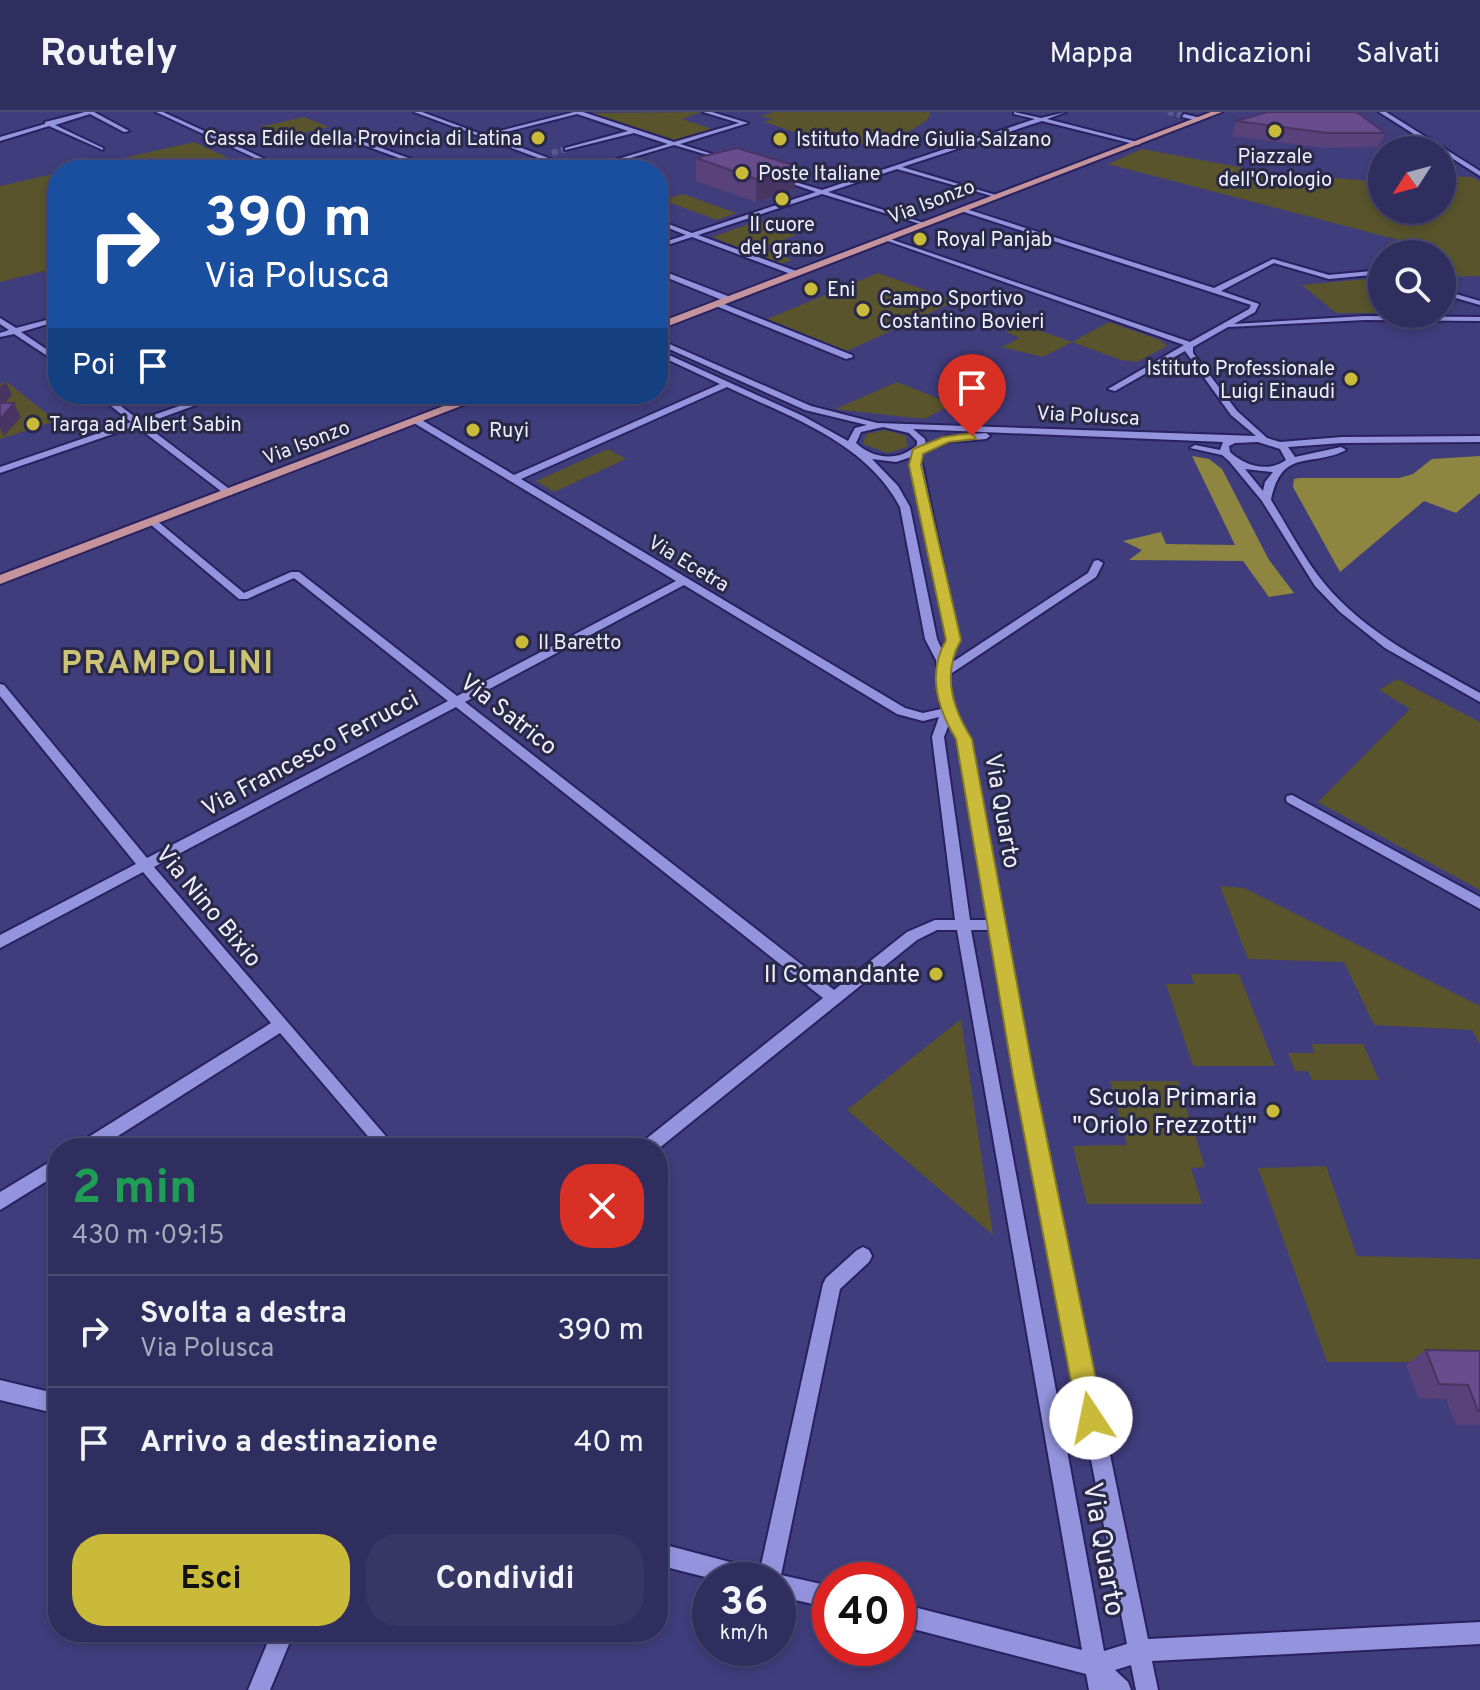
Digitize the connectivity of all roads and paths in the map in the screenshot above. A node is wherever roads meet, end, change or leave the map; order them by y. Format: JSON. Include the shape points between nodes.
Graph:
{"nodes":[{"id":1,"x":74,"y":112,"type":"edge"},
{"id":2,"x":91,"y":112,"type":"edge"},
{"id":3,"x":159,"y":112,"type":"edge"},
{"id":4,"x":417,"y":112,"type":"edge"},
{"id":5,"x":579,"y":112,"type":"edge"},
{"id":6,"x":706,"y":112,"type":"edge"},
{"id":7,"x":1063,"y":112,"type":"edge"},
{"id":8,"x":1218,"y":112,"type":"edge"},
{"id":9,"x":1382,"y":112,"type":"edge"},
{"id":10,"x":1016,"y":113,"type":"edge"},
{"id":11,"x":151,"y":115,"type":"dead end"},
{"id":12,"x":1041,"y":116,"type":"edge"},
{"id":13,"x":1184,"y":116,"type":"dead end"},
{"id":14,"x":1029,"y":117,"type":"junction"},
{"id":15,"x":1199,"y":119,"type":"junction"},
{"id":16,"x":42,"y":121,"type":"junction"},
{"id":17,"x":50,"y":124,"type":"junction"},
{"id":18,"x":126,"y":131,"type":"dead end"},
{"id":19,"x":634,"y":131,"type":"junction"},
{"id":20,"x":338,"y":134,"type":"dead end"},
{"id":21,"x":0,"y":136,"type":"edge"},
{"id":22,"x":485,"y":137,"type":"junction"},
{"id":23,"x":1138,"y":143,"type":"junction"},
{"id":24,"x":675,"y":144,"type":"junction"},
{"id":25,"x":101,"y":149,"type":"dead end"},
{"id":26,"x":567,"y":149,"type":"tunnel mouth"},
{"id":27,"x":552,"y":153,"type":"tunnel mouth"},
{"id":28,"x":540,"y":157,"type":"junction"},
{"id":29,"x":247,"y":160,"type":"edge"},
{"id":30,"x":264,"y":160,"type":"edge"},
{"id":31,"x":410,"y":160,"type":"edge"},
{"id":32,"x":549,"y":160,"type":"tunnel mouth"},
{"id":33,"x":619,"y":160,"type":"edge"},
{"id":34,"x":734,"y":163,"type":"edge"},
{"id":35,"x":887,"y":164,"type":"junction"},
{"id":36,"x":1468,"y":166,"type":"junction"},
{"id":37,"x":1480,"y":166,"type":"edge"},
{"id":38,"x":899,"y":168,"type":"junction"},
{"id":39,"x":1480,"y":174,"type":"edge"},
{"id":40,"x":777,"y":177,"type":"edge"},
{"id":41,"x":819,"y":191,"type":"junction"},
{"id":42,"x":997,"y":197,"type":"junction"},
{"id":43,"x":963,"y":210,"type":"junction"},
{"id":44,"x":925,"y":225,"type":"junction"},
{"id":45,"x":668,"y":226,"type":"edge"},
{"id":46,"x":692,"y":235,"type":"junction"},
{"id":47,"x":888,"y":240,"type":"junction"},
{"id":48,"x":668,"y":243,"type":"edge"},
{"id":49,"x":796,"y":274,"type":"junction"},
{"id":50,"x":1368,"y":274,"type":"edge"},
{"id":51,"x":668,"y":276,"type":"edge"},
{"id":52,"x":1216,"y":290,"type":"junction"},
{"id":53,"x":1456,"y":296,"type":"edge"},
{"id":54,"x":724,"y":302,"type":"junction"},
{"id":55,"x":1480,"y":303,"type":"edge"},
{"id":56,"x":1255,"y":304,"type":"junction"},
{"id":57,"x":1480,"y":319,"type":"edge"},
{"id":58,"x":0,"y":320,"type":"edge"},
{"id":59,"x":1271,"y":321,"type":"junction"},
{"id":60,"x":48,"y":322,"type":"edge"},
{"id":61,"x":668,"y":323,"type":"edge"},
{"id":62,"x":1223,"y":326,"type":"junction"},
{"id":63,"x":14,"y":331,"type":"junction"},
{"id":64,"x":0,"y":335,"type":"edge"},
{"id":65,"x":1189,"y":344,"type":"junction"},
{"id":66,"x":668,"y":345,"type":"edge"},
{"id":67,"x":48,"y":354,"type":"edge"},
{"id":68,"x":668,"y":357,"type":"edge"},
{"id":69,"x":849,"y":357,"type":"dead end"},
{"id":70,"x":727,"y":384,"type":"junction"},
{"id":71,"x":1112,"y":389,"type":"dead end"},
{"id":72,"x":113,"y":404,"type":"edge"},
{"id":73,"x":193,"y":404,"type":"edge"},
{"id":74,"x":459,"y":404,"type":"edge"},
{"id":75,"x":1234,"y":413,"type":"junction"},
{"id":76,"x":417,"y":421,"type":"junction"},
{"id":77,"x":137,"y":423,"type":"junction"},
{"id":78,"x":876,"y":425,"type":"junction"},
{"id":79,"x":892,"y":425,"type":"junction"},
{"id":80,"x":1237,"y":439,"type":"junction"},
{"id":81,"x":1480,"y":439,"type":"edge"},
{"id":82,"x":1266,"y":440,"type":"junction"},
{"id":83,"x":1280,"y":445,"type":"junction"},
{"id":84,"x":1480,"y":447,"type":"edge"},
{"id":85,"x":857,"y":450,"type":"junction"},
{"id":86,"x":916,"y":452,"type":"junction"},
{"id":87,"x":1229,"y":457,"type":"junction"},
{"id":88,"x":1291,"y":461,"type":"junction"},
{"id":89,"x":1281,"y":468,"type":"junction"},
{"id":90,"x":0,"y":470,"type":"edge"},
{"id":91,"x":513,"y":479,"type":"junction"},
{"id":92,"x":229,"y":493,"type":"junction"},
{"id":93,"x":1266,"y":500,"type":"junction"},
{"id":94,"x":153,"y":522,"type":"junction"},
{"id":95,"x":1098,"y":563,"type":"dead end"},
{"id":96,"x":0,"y":580,"type":"edge"},
{"id":97,"x":684,"y":581,"type":"junction"},
{"id":98,"x":942,"y":660,"type":"junction"},
{"id":99,"x":943,"y":674,"type":"junction"},
{"id":100,"x":0,"y":688,"type":"edge"},
{"id":101,"x":1480,"y":698,"type":"edge"},
{"id":102,"x":457,"y":701,"type":"junction"},
{"id":103,"x":947,"y":712,"type":"junction"},
{"id":104,"x":1292,"y":799,"type":"dead end"},
{"id":105,"x":145,"y":865,"type":"junction"},
{"id":106,"x":1480,"y":904,"type":"edge"},
{"id":107,"x":963,"y":923,"type":"junction"},
{"id":108,"x":997,"y":925,"type":"junction"},
{"id":109,"x":0,"y":942,"type":"edge"},
{"id":110,"x":832,"y":997,"type":"junction"},
{"id":111,"x":281,"y":1025,"type":"junction"},
{"id":112,"x":101,"y":1138,"type":"edge"},
{"id":113,"x":379,"y":1138,"type":"edge"},
{"id":114,"x":659,"y":1138,"type":"edge"},
{"id":115,"x":48,"y":1171,"type":"edge"},
{"id":116,"x":0,"y":1202,"type":"edge"},
{"id":117,"x":863,"y":1256,"type":"dead end"},
{"id":118,"x":0,"y":1390,"type":"edge"},
{"id":119,"x":48,"y":1402,"type":"edge"},
{"id":120,"x":668,"y":1557,"type":"edge"},
{"id":121,"x":773,"y":1562,"type":"edge"},
{"id":122,"x":692,"y":1563,"type":"edge"},
{"id":123,"x":916,"y":1619,"type":"edge"},
{"id":124,"x":1480,"y":1633,"type":"edge"},
{"id":125,"x":279,"y":1642,"type":"edge"},
{"id":126,"x":1138,"y":1651,"type":"junction"},
{"id":127,"x":1095,"y":1665,"type":"junction"},
{"id":128,"x":259,"y":1690,"type":"edge"},
{"id":129,"x":1100,"y":1690,"type":"edge"},
{"id":130,"x":1120,"y":1690,"type":"edge"},
{"id":131,"x":1147,"y":1690,"type":"edge"}],
"edges":[{"from":1,"to":16,"type":"street"},
{"from":2,"to":17,"type":"street"},
{"from":2,"to":18,"type":"street"},
{"from":3,"to":30,"type":"street"},
{"from":4,"to":22,"type":"street"},
{"from":5,"to":19,"type":"street"},
{"from":5,"to":22,"type":"street"},
{"from":6,"to":24,"type":"street","via":[[745,123]]},
{"from":7,"to":12,"type":"street"},
{"from":8,"to":15,"type":"main road","name":"Via Isonzo"},
{"from":9,"to":36,"type":"street"},
{"from":10,"to":14,"type":"street"},
{"from":11,"to":29,"type":"street"},
{"from":12,"to":14,"type":"street"},
{"from":12,"to":23,"type":"street"},
{"from":12,"to":38,"type":"street"},
{"from":13,"to":15,"type":"street"},
{"from":14,"to":35,"type":"street"},
{"from":15,"to":23,"type":"main road","name":"Via Isonzo"},
{"from":16,"to":17,"type":"street"},
{"from":16,"to":21,"type":"street"},
{"from":17,"to":21,"type":"street"},
{"from":17,"to":25,"type":"street"},
{"from":19,"to":24,"type":"street"},
{"from":19,"to":26,"type":"street"},
{"from":20,"to":31,"type":"street"},
{"from":22,"to":28,"type":"street"},
{"from":23,"to":42,"type":"main road","name":"Via Isonzo"},
{"from":24,"to":33,"type":"street"},
{"from":24,"to":34,"type":"street"},
{"from":27,"to":28,"type":"street"},
{"from":28,"to":32,"type":"street"},
{"from":35,"to":38,"type":"street"},
{"from":35,"to":41,"type":"street"},
{"from":36,"to":37,"type":"street"},
{"from":36,"to":39,"type":"street"},
{"from":38,"to":41,"type":"street"},
{"from":38,"to":42,"type":"street"},
{"from":40,"to":41,"type":"street"},
{"from":41,"to":44,"type":"street"},
{"from":41,"to":46,"type":"street"},
{"from":42,"to":43,"type":"main road","name":"Via Isonzo"},
{"from":43,"to":44,"type":"main road","name":"Via Isonzo"},
{"from":43,"to":52,"type":"street"},
{"from":44,"to":47,"type":"main road","name":"Via Isonzo"},
{"from":45,"to":46,"type":"street"},
{"from":46,"to":48,"type":"street"},
{"from":46,"to":49,"type":"street"},
{"from":47,"to":49,"type":"main road","name":"Via Isonzo"},
{"from":47,"to":65,"type":"street"},
{"from":49,"to":54,"type":"main road","name":"Via Isonzo"},
{"from":50,"to":52,"type":"street","via":[[1329,277],[1273,261]]},
{"from":51,"to":54,"type":"street"},
{"from":52,"to":56,"type":"street"},
{"from":53,"to":55,"type":"street"},
{"from":54,"to":61,"type":"main road","name":"Via Isonzo"},
{"from":54,"to":69,"type":"street"},
{"from":56,"to":59,"type":"street"},
{"from":56,"to":62,"type":"street"},
{"from":57,"to":59,"type":"street"},
{"from":58,"to":63,"type":"street"},
{"from":59,"to":62,"type":"street"},
{"from":60,"to":63,"type":"street"},
{"from":62,"to":65,"type":"street"},
{"from":63,"to":64,"type":"street"},
{"from":63,"to":67,"type":"street"},
{"from":65,"to":71,"type":"street"},
{"from":65,"to":75,"type":"street","via":[[1189,353]]},
{"from":66,"to":78,"type":"street","via":[[808,408]]},
{"from":68,"to":70,"type":"street"},
{"from":70,"to":85,"type":"street"},
{"from":70,"to":91,"type":"street"},
{"from":72,"to":77,"type":"street"},
{"from":73,"to":77,"type":"street"},
{"from":74,"to":76,"type":"main road","name":"Via Isonzo"},
{"from":75,"to":80,"type":"street"},
{"from":75,"to":82,"type":"street"},
{"from":76,"to":91,"type":"street","name":"Via Ecetra"},
{"from":76,"to":92,"type":"main road","name":"Via Isonzo"},
{"from":77,"to":90,"type":"street"},
{"from":77,"to":92,"type":"street"},
{"from":78,"to":79,"type":"street","name":"Via Polusca"},
{"from":78,"to":85,"type":"street","via":[[853,434],[851,443]]},
{"from":79,"to":80,"type":"street","name":"Via Polusca"},
{"from":79,"to":86,"type":"street","via":[[919,435]]},
{"from":80,"to":82,"type":"street","name":"Via Polusca"},
{"from":80,"to":87,"type":"street","via":[[1225,445]]},
{"from":81,"to":83,"type":"street","name":"Via Polusca"},
{"from":82,"to":83,"type":"street","name":"Via Polusca"},
{"from":83,"to":88,"type":"street"},
{"from":84,"to":88,"type":"street","via":[[1348,449]]},
{"from":85,"to":86,"type":"street","name":"Via Polusca","via":[[882,458]]},
{"from":85,"to":98,"type":"street","name":"Via Quarto","via":[[895,488],[905,507],[931,639]]},
{"from":86,"to":87,"type":"street","name":"Via Polusca","via":[[947,439],[990,436],[1197,448]]},
{"from":86,"to":98,"type":"street","name":"Via Quarto","via":[[953,640]]},
{"from":87,"to":89,"type":"street","name":"Via Polusca","via":[[1262,469]]},
{"from":87,"to":93,"type":"street"},
{"from":88,"to":89,"type":"street"},
{"from":89,"to":93,"type":"street","via":[[1270,482]]},
{"from":91,"to":97,"type":"street","name":"Via Ecetra"},
{"from":92,"to":94,"type":"main road","name":"Via Isonzo"},
{"from":93,"to":101,"type":"street","via":[[1306,565],[1344,610],[1389,646]]},
{"from":94,"to":96,"type":"main road","name":"Via Isonzo"},
{"from":94,"to":102,"type":"street","name":"Via Satrico","via":[[243,597],[295,574]]},
{"from":95,"to":99,"type":"street","via":[[1092,575]]},
{"from":97,"to":102,"type":"street","name":"Via Francesco Ferrucci"},
{"from":97,"to":103,"type":"street","name":"Via Ecetra","via":[[901,711],[923,717]]},
{"from":98,"to":99,"type":"street","name":"Via Quarto"},
{"from":99,"to":103,"type":"street","name":"Via Quarto"},
{"from":100,"to":105,"type":"street","name":"Via Nino Bixio"},
{"from":102,"to":105,"type":"street","name":"Via Francesco Ferrucci"},
{"from":102,"to":110,"type":"street","name":"Via Satrico"},
{"from":103,"to":107,"type":"street","name":"Via Quarto","via":[[938,737]]},
{"from":103,"to":108,"type":"street","name":"Via Quarto","via":[[964,739]]},
{"from":104,"to":106,"type":"street"},
{"from":105,"to":109,"type":"street","name":"Via Francesco Ferrucci"},
{"from":105,"to":111,"type":"street","name":"Via Nino Bixio"},
{"from":107,"to":108,"type":"street"},
{"from":107,"to":110,"type":"street","via":[[923,928]]},
{"from":107,"to":127,"type":"street","name":"Via Quarto"},
{"from":108,"to":126,"type":"street","name":"Via Quarto"},
{"from":110,"to":114,"type":"street"},
{"from":111,"to":112,"type":"street"},
{"from":111,"to":113,"type":"street","name":"Via Nino Bixio"},
{"from":115,"to":116,"type":"street"},
{"from":117,"to":121,"type":"street","via":[[832,1284]]},
{"from":118,"to":119,"type":"street"},
{"from":120,"to":122,"type":"street"},
{"from":123,"to":127,"type":"street"},
{"from":124,"to":126,"type":"street"},
{"from":125,"to":128,"type":"street"},
{"from":126,"to":127,"type":"street"},
{"from":126,"to":131,"type":"street","name":"Via Quarto"},
{"from":127,"to":129,"type":"street","name":"Via Quarto"},
{"from":127,"to":130,"type":"street"}]}
